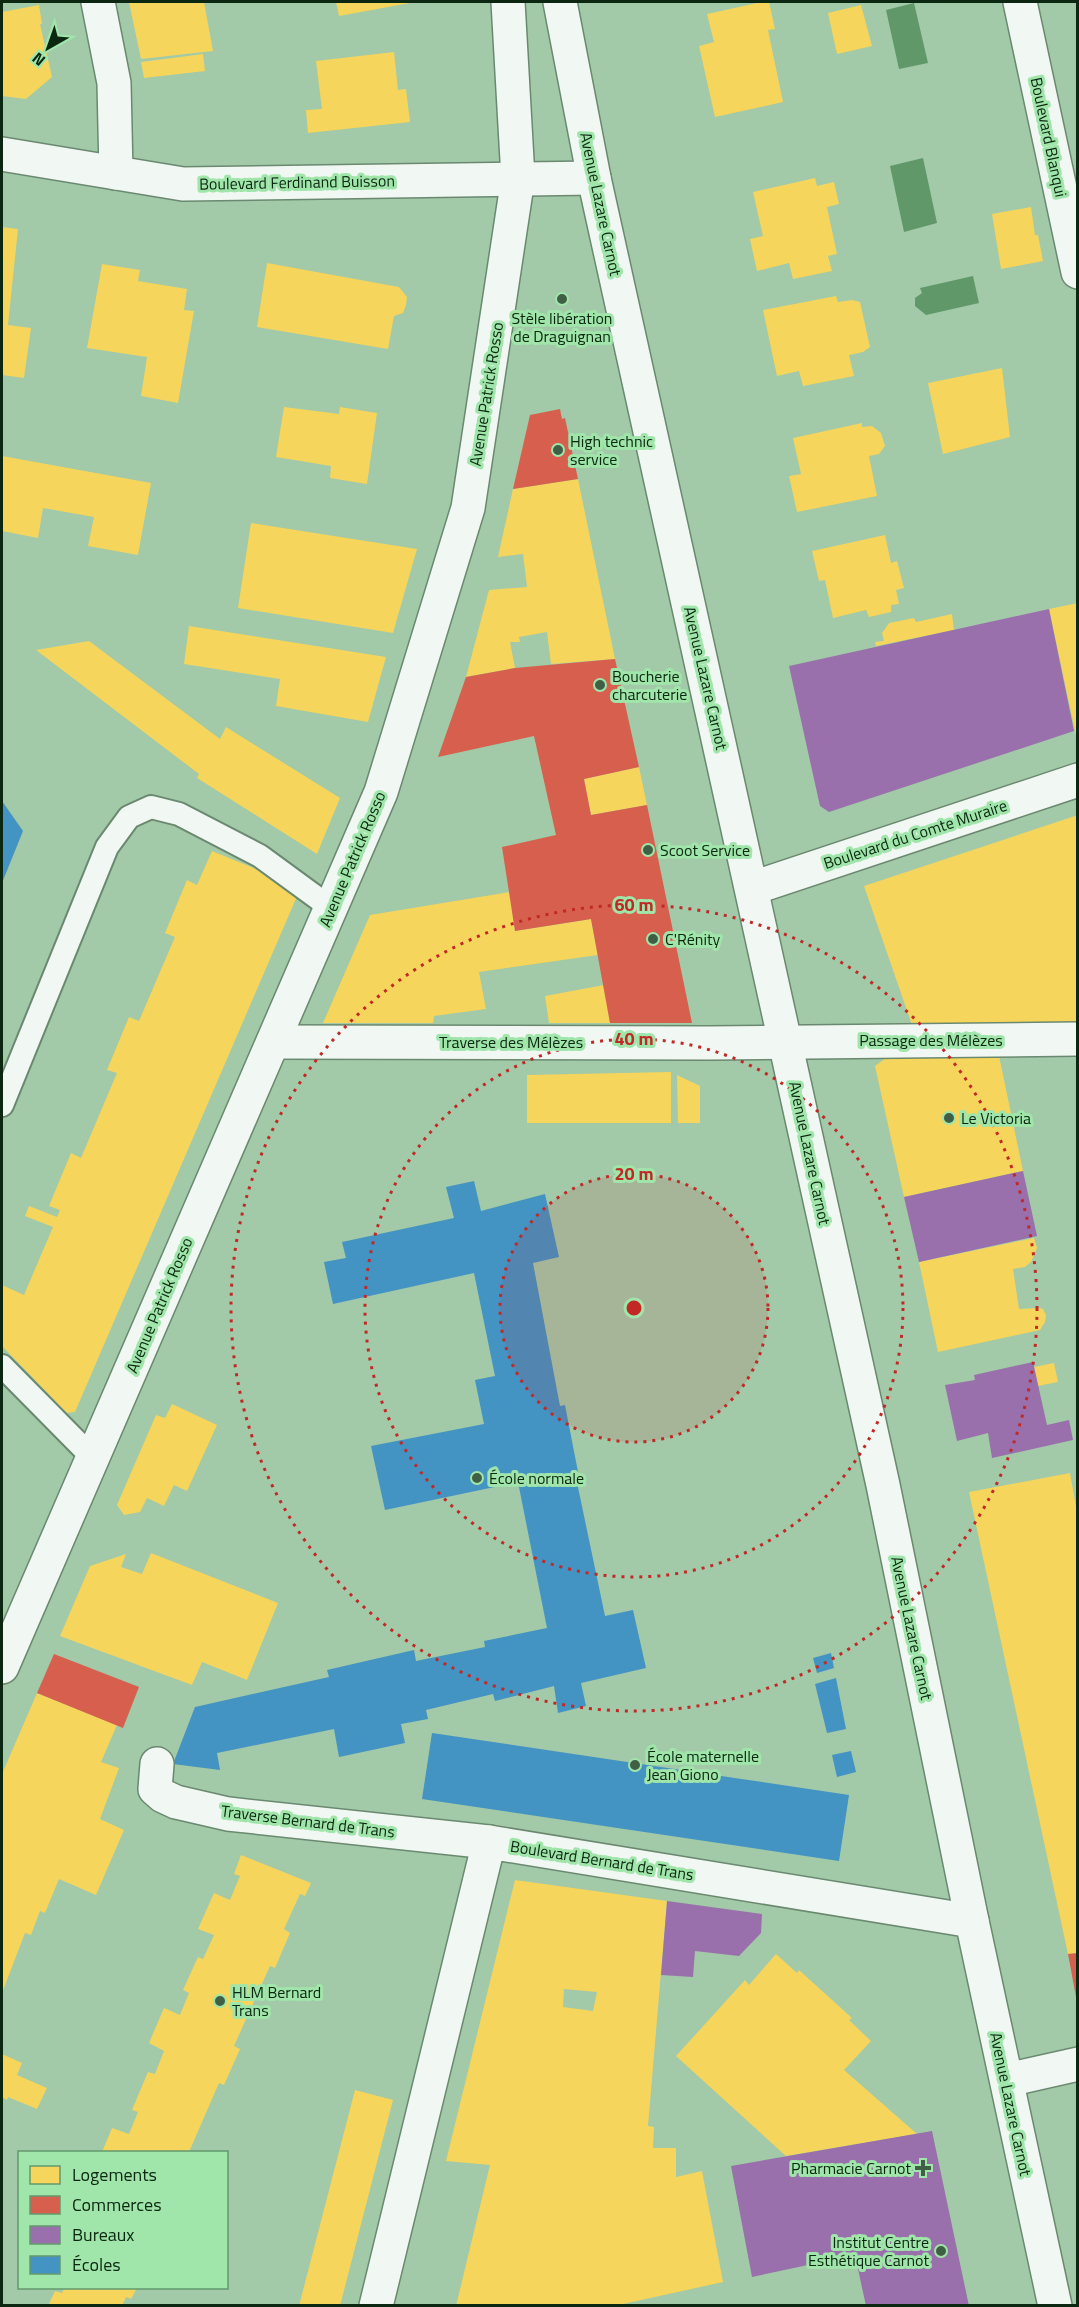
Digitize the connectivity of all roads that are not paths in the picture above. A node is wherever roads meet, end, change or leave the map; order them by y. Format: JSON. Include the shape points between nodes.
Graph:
{"nodes":[{"id":1,"x":98,"y":2,"type":"edge"},
{"id":2,"x":508,"y":2,"type":"edge"},
{"id":3,"x":560,"y":2,"type":"edge"},
{"id":4,"x":1020,"y":2,"type":"edge"},
{"id":5,"x":2,"y":154,"type":"edge"},
{"id":6,"x":116,"y":173,"type":"junction"},
{"id":7,"x":594,"y":177,"type":"junction"},
{"id":8,"x":518,"y":178,"type":"junction"},
{"id":9,"x":1077,"y":272,"type":"edge"},
{"id":10,"x":1077,"y":780,"type":"edge"},
{"id":11,"x":753,"y":888,"type":"junction"},
{"id":12,"x":331,"y":908,"type":"junction"},
{"id":13,"x":1077,"y":1039,"type":"edge"},
{"id":14,"x":273,"y":1042,"type":"junction"},
{"id":15,"x":785,"y":1042,"type":"junction"},
{"id":16,"x":2,"y":1105,"type":"edge"},
{"id":17,"x":2,"y":1366,"type":"edge"},
{"id":18,"x":93,"y":1458,"type":"junction"},
{"id":19,"x":2,"y":1667,"type":"edge"},
{"id":20,"x":157,"y":1764,"type":"dead end"},
{"id":21,"x":489,"y":1842,"type":"junction"},
{"id":22,"x":972,"y":1921,"type":"junction"},
{"id":23,"x":1077,"y":2064,"type":"edge"},
{"id":24,"x":1006,"y":2080,"type":"junction"},
{"id":25,"x":376,"y":2306,"type":"edge"},
{"id":26,"x":1054,"y":2306,"type":"edge"}],
"edges":[{"from":1,"to":6,"type":"street","via":[[114,82]]},
{"from":2,"to":8,"type":"street","name":"Avenue Patrick Rosso"},
{"from":3,"to":7,"type":"street","name":"Avenue Lazare Carnot"},
{"from":4,"to":9,"type":"street","name":"Boulevard Blanqui"},
{"from":5,"to":6,"type":"street","name":"Boulevard Ferdinand Buisson"},
{"from":6,"to":8,"type":"street","name":"Boulevard Ferdinand Buisson","via":[[183,184]]},
{"from":7,"to":8,"type":"street","name":"Boulevard Ferdinand Buisson"},
{"from":7,"to":11,"type":"street","name":"Avenue Lazare Carnot"},
{"from":8,"to":12,"type":"street","name":"Avenue Patrick Rosso","via":[[468,508],[381,792]]},
{"from":10,"to":11,"type":"street","name":"Boulevard du Comte Muraire"},
{"from":11,"to":15,"type":"street","name":"Avenue Lazare Carnot"},
{"from":12,"to":14,"type":"street","name":"Avenue Patrick Rosso"},
{"from":12,"to":16,"type":"lane","via":[[260,856],[178,814],[151,807],[129,817],[107,847]]},
{"from":13,"to":15,"type":"street","name":"Passage des Mélèzes"},
{"from":14,"to":15,"type":"street","name":"Traverse des Mélèzes"},
{"from":14,"to":18,"type":"street","name":"Avenue Patrick Rosso"},
{"from":15,"to":22,"type":"street","name":"Avenue Lazare Carnot","via":[[883,1485]]},
{"from":17,"to":18,"type":"lane"},
{"from":18,"to":19,"type":"street","name":"Avenue Patrick Rosso"},
{"from":20,"to":21,"type":"street","name":"Traverse Bernard de Trans","via":[[155,1789],[176,1802],[228,1814]]},
{"from":21,"to":22,"type":"street","name":"Boulevard Bernard de Trans"},
{"from":21,"to":25,"type":"street","name":"Boulevard Bernard de Trans"},
{"from":22,"to":24,"type":"street","name":"Avenue Lazare Carnot"},
{"from":23,"to":24,"type":"street"},
{"from":24,"to":26,"type":"street","name":"Avenue Lazare Carnot"}]}
